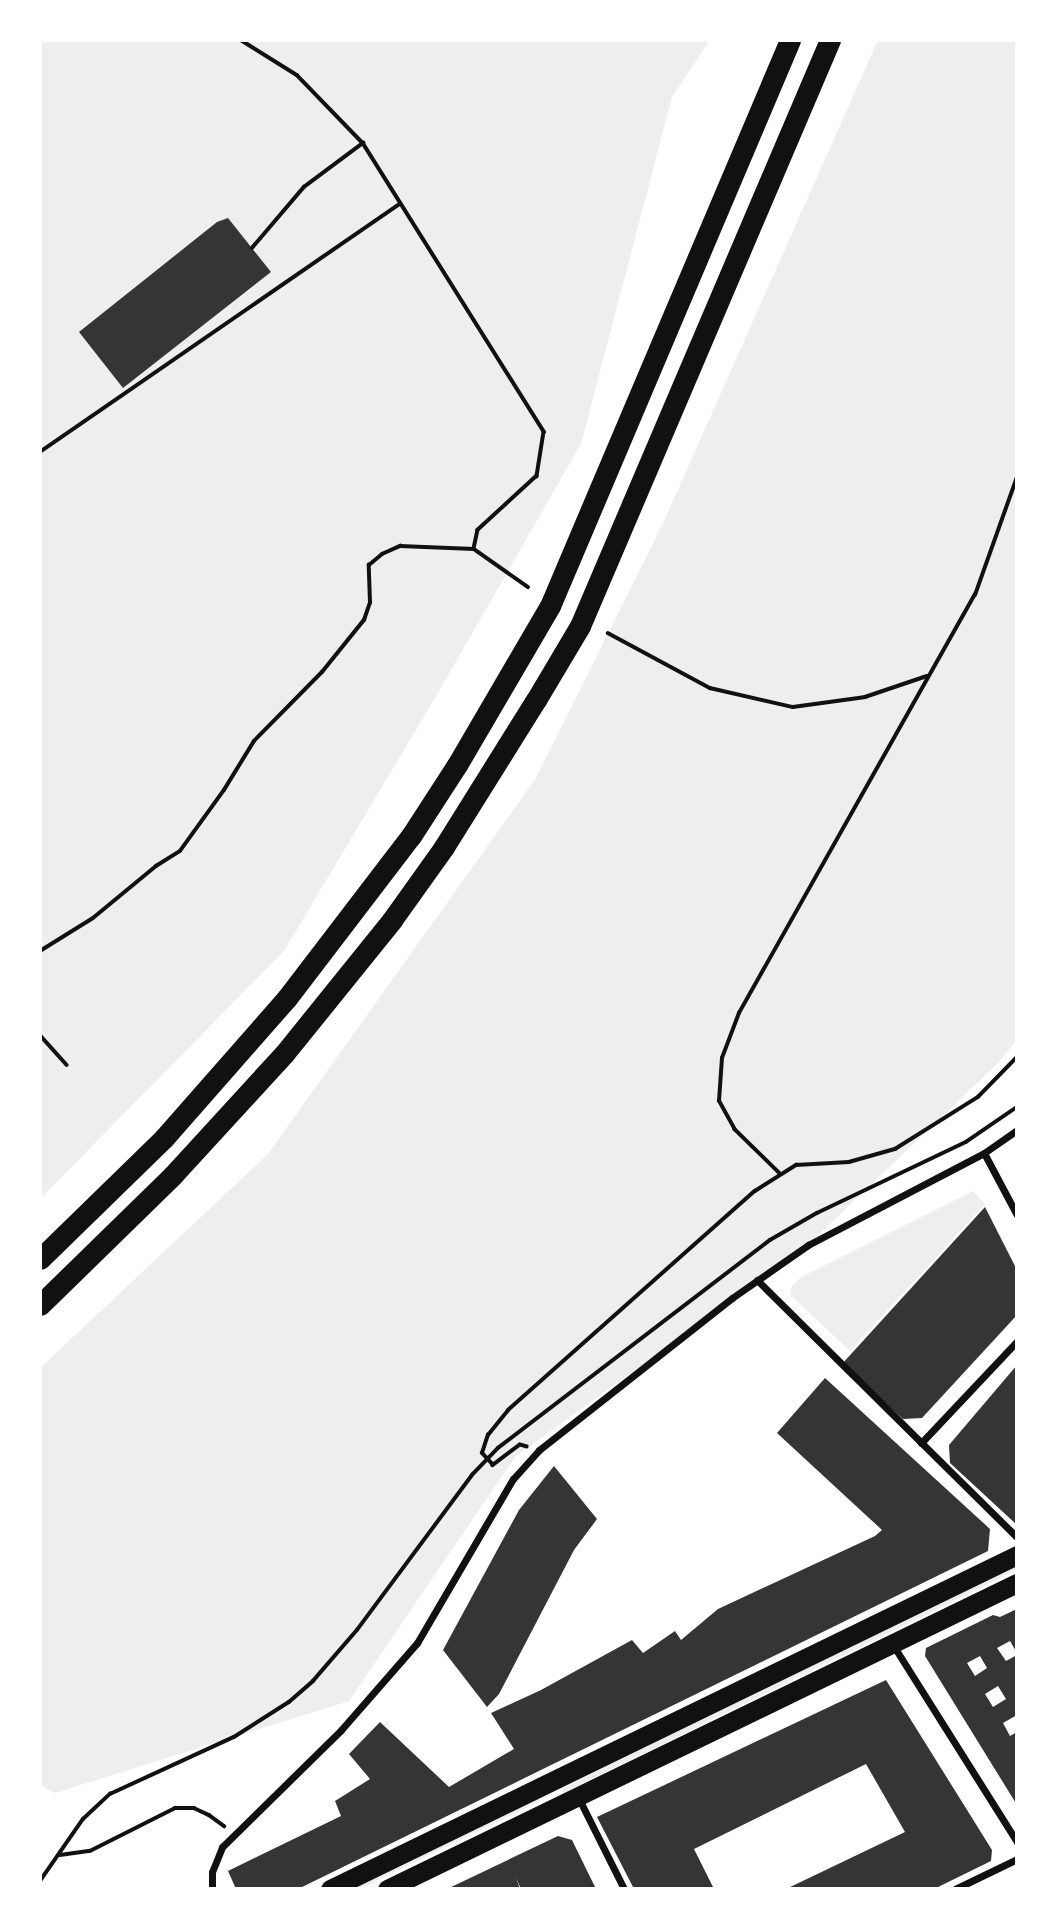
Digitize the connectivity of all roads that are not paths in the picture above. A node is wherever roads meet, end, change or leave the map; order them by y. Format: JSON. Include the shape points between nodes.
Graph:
{"nodes":[{"id":1,"x":790,"y":40,"type":"edge"},
{"id":2,"x":830,"y":40,"type":"edge"},
{"id":3,"x":1017,"y":1130,"type":"edge"},
{"id":4,"x":984,"y":1153,"type":"junction"},
{"id":5,"x":1017,"y":1215,"type":"edge"},
{"id":6,"x":40,"y":1259,"type":"edge"},
{"id":7,"x":757,"y":1280,"type":"junction"},
{"id":8,"x":40,"y":1305,"type":"edge"},
{"id":9,"x":1017,"y":1341,"type":"edge"},
{"id":10,"x":922,"y":1443,"type":"junction"},
{"id":11,"x":1017,"y":1537,"type":"edge"},
{"id":12,"x":1017,"y":1555,"type":"edge"},
{"id":13,"x":1017,"y":1583,"type":"edge"},
{"id":14,"x":893,"y":1644,"type":"junction"},
{"id":15,"x":578,"y":1797,"type":"junction"},
{"id":16,"x":1017,"y":1842,"type":"edge"},
{"id":17,"x":1017,"y":1859,"type":"edge"},
{"id":18,"x":212,"y":1889,"type":"edge"},
{"id":19,"x":330,"y":1889,"type":"edge"},
{"id":20,"x":387,"y":1889,"type":"edge"},
{"id":21,"x":624,"y":1889,"type":"edge"},
{"id":22,"x":956,"y":1889,"type":"edge"}],
"edges":[{"from":1,"to":6,"type":"highway","via":[[550,606],[457,765],[411,836],[287,998],[164,1138]]},
{"from":2,"to":8,"type":"highway","via":[[580,626],[444,847],[392,920],[284,1054],[173,1175]]},
{"from":3,"to":4,"type":"street"},
{"from":4,"to":5,"type":"street"},
{"from":4,"to":7,"type":"street","via":[[808,1245]]},
{"from":7,"to":10,"type":"street"},
{"from":7,"to":18,"type":"street","via":[[539,1450],[513,1479],[433,1620],[341,1730],[232,1836],[216,1858]]},
{"from":9,"to":10,"type":"street"},
{"from":10,"to":11,"type":"street"},
{"from":12,"to":19,"type":"highway"},
{"from":13,"to":14,"type":"highway"},
{"from":14,"to":15,"type":"highway"},
{"from":14,"to":16,"type":"street"},
{"from":15,"to":20,"type":"highway"},
{"from":15,"to":21,"type":"street"},
{"from":17,"to":22,"type":"street"}]}
